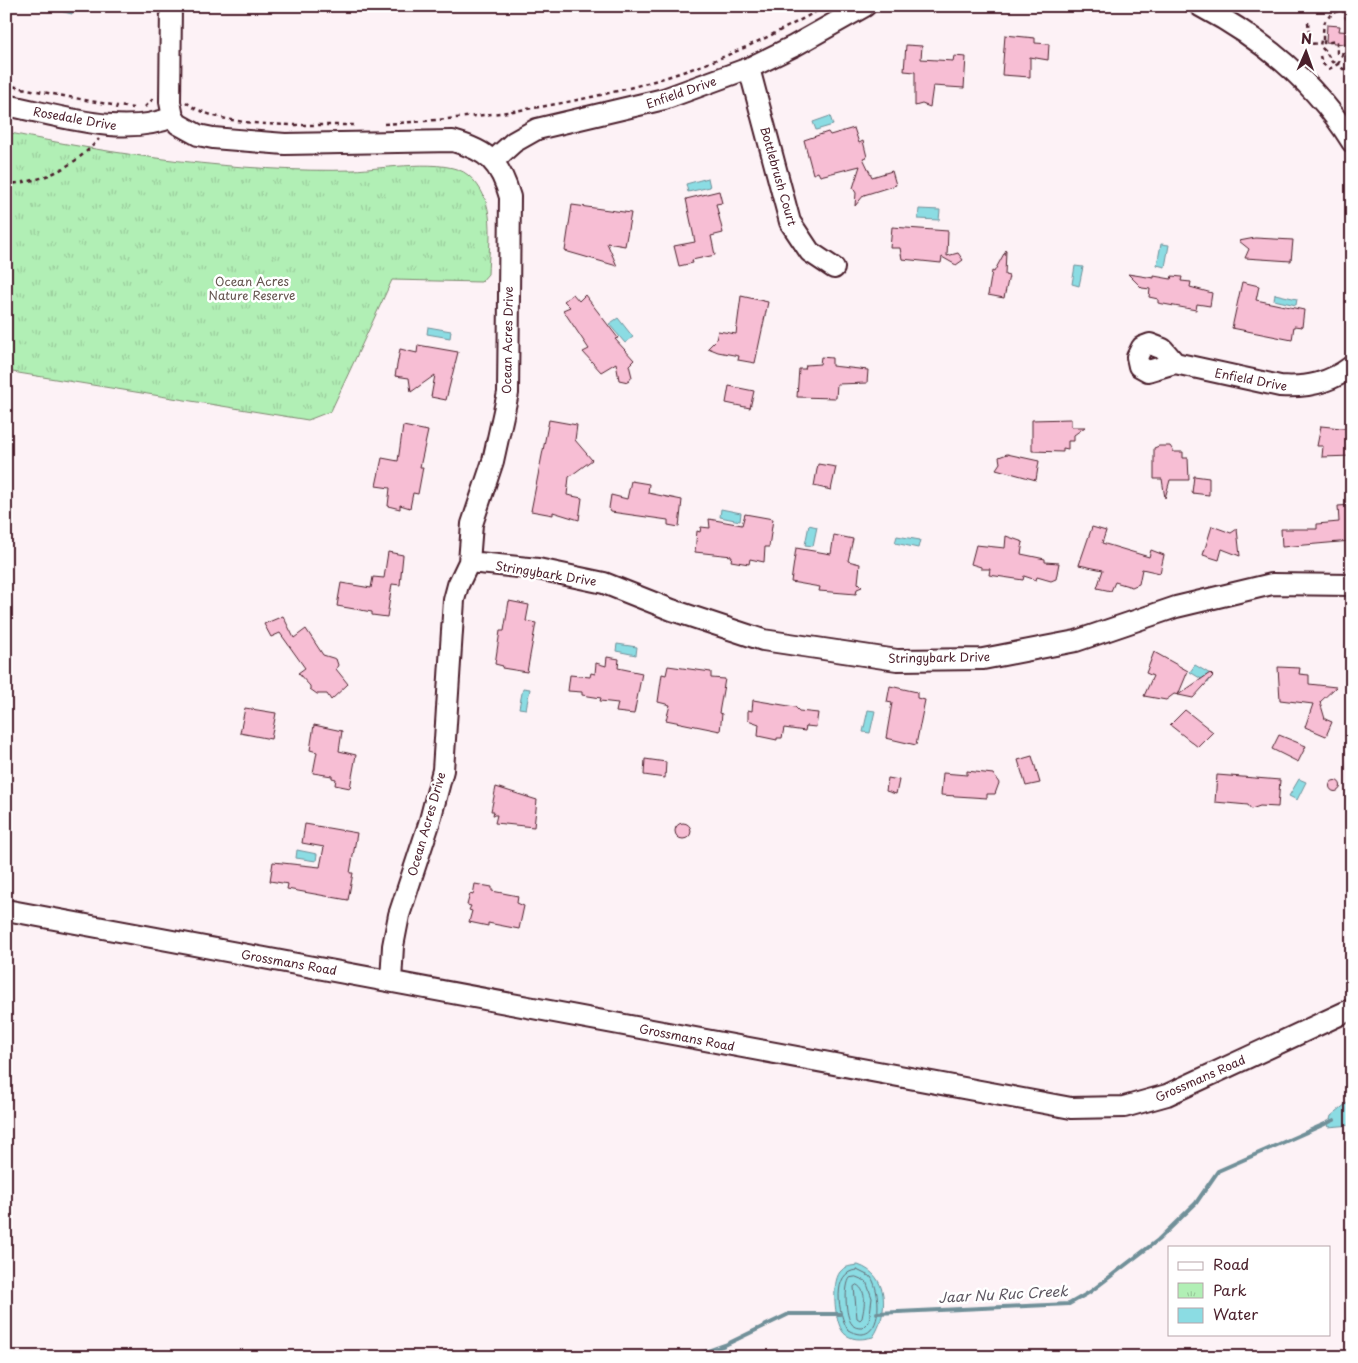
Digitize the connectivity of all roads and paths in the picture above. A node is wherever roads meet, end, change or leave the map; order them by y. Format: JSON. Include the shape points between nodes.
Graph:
{"nodes":[{"id":1,"x":171,"y":6,"type":"edge"},
{"id":2,"x":826,"y":6,"type":"edge"},
{"id":3,"x":865,"y":6,"type":"edge"},
{"id":4,"x":1200,"y":6,"type":"edge"},
{"id":5,"x":1343,"y":8,"type":"edge"},
{"id":6,"x":1352,"y":8,"type":"edge"},
{"id":7,"x":1308,"y":22,"type":"dead end"},
{"id":8,"x":1348,"y":22,"type":"dead end"},
{"id":9,"x":1322,"y":41,"type":"junction"},
{"id":10,"x":1343,"y":53,"type":"junction"},
{"id":11,"x":1352,"y":54,"type":"edge"},
{"id":12,"x":1320,"y":56,"type":"dead end"},
{"id":13,"x":1338,"y":64,"type":"junction"},
{"id":14,"x":749,"y":68,"type":"junction"},
{"id":15,"x":1352,"y":69,"type":"edge"},
{"id":16,"x":6,"y":85,"type":"edge"},
{"id":17,"x":170,"y":94,"type":"junction"},
{"id":18,"x":6,"y":105,"type":"edge"},
{"id":19,"x":117,"y":106,"type":"dead end"},
{"id":20,"x":173,"y":117,"type":"junction"},
{"id":21,"x":355,"y":125,"type":"dead end"},
{"id":22,"x":374,"y":125,"type":"dead end"},
{"id":23,"x":103,"y":135,"type":"dead end"},
{"id":24,"x":1352,"y":142,"type":"edge"},
{"id":25,"x":493,"y":161,"type":"junction"},
{"id":26,"x":6,"y":185,"type":"edge"},
{"id":27,"x":834,"y":268,"type":"dead end"},
{"id":28,"x":1175,"y":363,"type":"dead end"},
{"id":29,"x":1352,"y":366,"type":"edge"},
{"id":30,"x":469,"y":562,"type":"junction"},
{"id":31,"x":1352,"y":585,"type":"edge"},
{"id":32,"x":6,"y":910,"type":"edge"},
{"id":33,"x":391,"y":981,"type":"junction"},
{"id":34,"x":1352,"y":1008,"type":"edge"}],
"edges":[{"from":1,"to":17,"type":"street"},
{"from":2,"to":22,"type":"path","via":[[730,54],[628,88],[564,104],[507,113]]},
{"from":3,"to":14,"type":"street","name":"Enfield Drive"},
{"from":4,"to":24,"type":"street","via":[[1230,22],[1274,53],[1326,105]]},
{"from":5,"to":6,"type":"path"},
{"from":5,"to":8,"type":"path"},
{"from":5,"to":9,"type":"path","via":[[1325,20]]},
{"from":7,"to":9,"type":"path","via":[[1310,44]]},
{"from":9,"to":10,"type":"path","via":[[1337,41],[1337,53]]},
{"from":9,"to":13,"type":"path","via":[[1320,46],[1332,62]]},
{"from":10,"to":11,"type":"path"},
{"from":10,"to":13,"type":"path"},
{"from":12,"to":13,"type":"path","via":[[1329,70]]},
{"from":13,"to":15,"type":"path","via":[[1343,69]]},
{"from":14,"to":25,"type":"street","name":"Enfield Drive","via":[[664,99],[537,129],[514,142]]},
{"from":14,"to":27,"type":"street","name":"Bottlebrush Court","via":[[790,222],[810,252]]},
{"from":16,"to":19,"type":"path"},
{"from":17,"to":20,"type":"street"},
{"from":17,"to":21,"type":"path","via":[[182,98],[196,110],[220,119],[276,124]]},
{"from":18,"to":20,"type":"street","name":"Rosedale Drive","via":[[131,127],[148,126]]},
{"from":20,"to":25,"type":"street","name":"Ocean Acres Drive","via":[[186,129],[213,138],[285,144],[441,140],[475,148]]},
{"from":23,"to":26,"type":"path","via":[[87,152],[61,169],[30,181]]},
{"from":25,"to":30,"type":"street","name":"Ocean Acres Drive","via":[[505,181],[511,210],[508,393],[498,446],[472,524]]},
{"from":28,"to":29,"type":"street","name":"Enfield Drive","via":[[1294,387],[1327,382]]},
{"from":30,"to":31,"type":"street","name":"Stringybark Drive","via":[[538,569],[604,582],[672,610],[763,640],[897,660],[982,659],[1076,641],[1176,607],[1272,584]]},
{"from":30,"to":33,"type":"street","name":"Ocean Acres Drive","via":[[458,585],[451,620],[443,770],[399,915]]},
{"from":32,"to":33,"type":"street","name":"Grossmans Road"},
{"from":33,"to":34,"type":"street","name":"Grossmans Road","via":[[1030,1102],[1098,1109],[1124,1107],[1167,1095]]}]}
